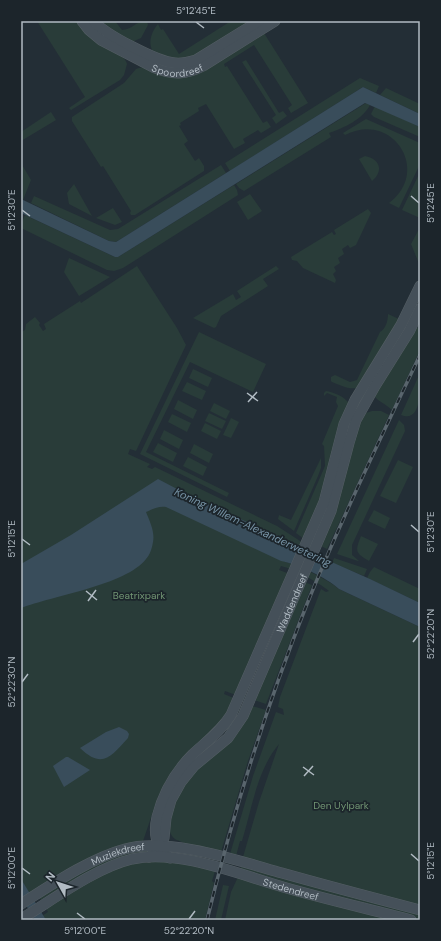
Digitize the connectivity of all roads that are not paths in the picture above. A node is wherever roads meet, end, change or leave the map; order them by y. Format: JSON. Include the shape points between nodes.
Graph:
{"nodes":[{"id":1,"x":82,"y":21,"type":"edge"},
{"id":2,"x":94,"y":21,"type":"edge"},
{"id":3,"x":272,"y":23,"type":"edge"},
{"id":4,"x":258,"y":25,"type":"edge"},
{"id":5,"x":420,"y":286,"type":"edge"},
{"id":6,"x":415,"y":312,"type":"edge"},
{"id":7,"x":295,"y":583,"type":"junction"},
{"id":8,"x":155,"y":833,"type":"junction"},
{"id":9,"x":166,"y":833,"type":"junction"},
{"id":10,"x":142,"y":846,"type":"junction"},
{"id":11,"x":159,"y":846,"type":"junction"},
{"id":12,"x":179,"y":847,"type":"junction"},
{"id":13,"x":149,"y":857,"type":"junction"},
{"id":14,"x":170,"y":858,"type":"junction"},
{"id":15,"x":21,"y":904,"type":"edge"},
{"id":16,"x":420,"y":910,"type":"edge"},
{"id":17,"x":24,"y":917,"type":"edge"},
{"id":18,"x":411,"y":920,"type":"edge"}],
"edges":[{"from":1,"to":4,"type":"main road","name":"Spoordreef","via":[[101,40],[155,68],[172,73],[196,70]]},
{"from":2,"to":4,"type":"main road","name":"Spoordreef","via":[[110,35],[165,61],[175,63],[196,60]]},
{"from":3,"to":4,"type":"main road","name":"Spoordreef"},
{"from":5,"to":6,"type":"main road","name":"Waddendreef"},
{"from":6,"to":7,"type":"main road","name":"Waddendreef","via":[[410,330],[374,386],[356,420],[331,511]]},
{"from":6,"to":7,"type":"main road","name":"Waddendreef","via":[[401,325],[355,400],[344,424],[324,502],[311,532]]},
{"from":7,"to":8,"type":"main road","name":"Waddendreef","via":[[225,725],[188,760],[171,783],[162,802]]},
{"from":7,"to":9,"type":"main road","name":"Waddendreef","via":[[246,709],[228,738],[194,766],[181,782],[171,800],[165,824]]},
{"from":8,"to":10,"type":"main road"},
{"from":8,"to":11,"type":"main road"},
{"from":9,"to":11,"type":"main road","name":"Waddendreef"},
{"from":9,"to":12,"type":"main road"},
{"from":10,"to":11,"type":"main road","name":"Muziekdreef"},
{"from":10,"to":15,"type":"main road","name":"Muziekdreef","via":[[108,854]]},
{"from":11,"to":12,"type":"main road","name":"Muziekdreef"},
{"from":11,"to":13,"type":"main road","name":"Waddendreef"},
{"from":11,"to":14,"type":"main road"},
{"from":12,"to":16,"type":"main road","name":"Stedendreef"},
{"from":13,"to":14,"type":"main road","name":"Stedendreef"},
{"from":13,"to":17,"type":"main road","name":"Muziekdreef","via":[[133,859],[91,876]]},
{"from":14,"to":18,"type":"main road","name":"Stedendreef","via":[[202,864]]}]}
